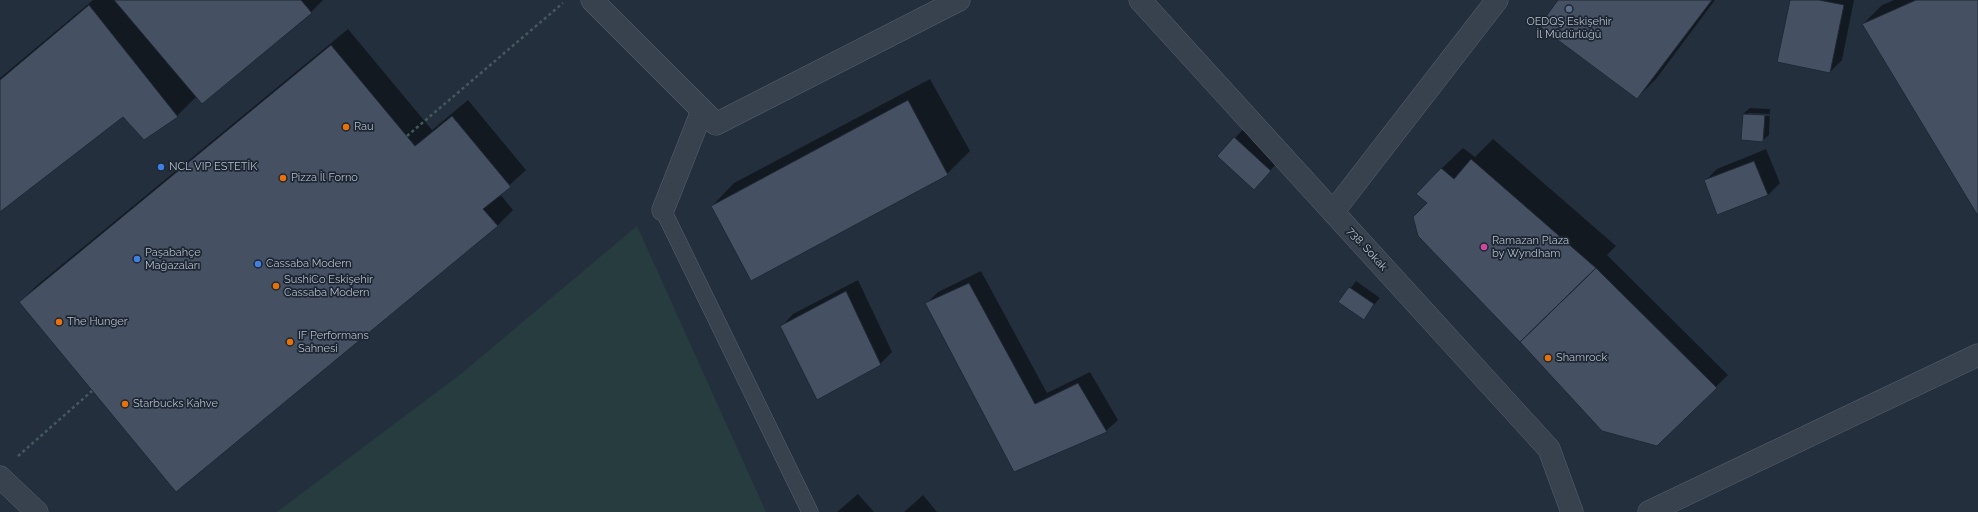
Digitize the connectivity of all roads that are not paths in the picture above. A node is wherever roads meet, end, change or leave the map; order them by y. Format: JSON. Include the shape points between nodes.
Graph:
{"nodes":[{"id":1,"x":592,"y":0,"type":"edge"},
{"id":2,"x":959,"y":0,"type":"edge"},
{"id":3,"x":1140,"y":0,"type":"edge"},
{"id":4,"x":1497,"y":0,"type":"edge"},
{"id":5,"x":702,"y":111,"type":"junction"},
{"id":6,"x":663,"y":210,"type":"joint"},
{"id":7,"x":1333,"y":212,"type":"junction"},
{"id":8,"x":1978,"y":355,"type":"edge"},
{"id":9,"x":0,"y":477,"type":"edge"},
{"id":10,"x":37,"y":512,"type":"edge"},
{"id":11,"x":810,"y":512,"type":"edge"},
{"id":12,"x":1572,"y":512,"type":"edge"},
{"id":13,"x":1649,"y":512,"type":"edge"}],
"edges":[{"from":1,"to":5,"type":"street"},
{"from":2,"to":5,"type":"street","via":[[716,124]]},
{"from":3,"to":7,"type":"street","name":"738. Sokak"},
{"from":4,"to":7,"type":"street"},
{"from":5,"to":6,"type":"street"},
{"from":6,"to":11,"type":"lane"},
{"from":7,"to":12,"type":"street","name":"738. Sokak","via":[[1549,449]]},
{"from":8,"to":13,"type":"street"},
{"from":9,"to":10,"type":"street"}]}
